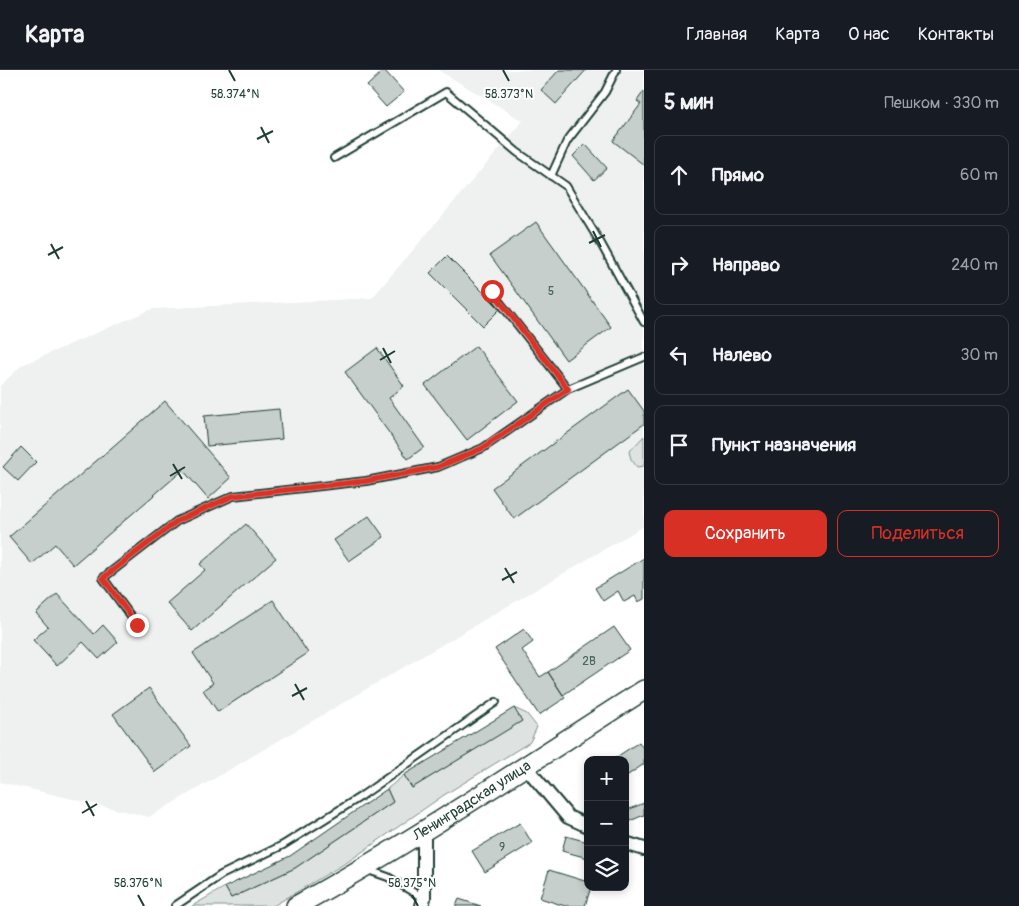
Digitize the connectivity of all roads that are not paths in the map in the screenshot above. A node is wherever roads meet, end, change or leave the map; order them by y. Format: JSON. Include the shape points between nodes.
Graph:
{"nodes":[{"id":1,"x":616,"y":70,"type":"edge"},
{"id":2,"x":334,"y":158,"type":"dead end"},
{"id":3,"x":551,"y":176,"type":"junction"},
{"id":4,"x":492,"y":291,"type":"dead end"},
{"id":5,"x":644,"y":322,"type":"edge"},
{"id":6,"x":644,"y":357,"type":"edge"},
{"id":7,"x":568,"y":389,"type":"junction"},
{"id":8,"x":137,"y":625,"type":"dead end"},
{"id":9,"x":644,"y":690,"type":"edge"},
{"id":10,"x":496,"y":702,"type":"dead end"},
{"id":11,"x":525,"y":766,"type":"junction"},
{"id":12,"x":584,"y":824,"type":"edge"},
{"id":13,"x":424,"y":832,"type":"junction"},
{"id":14,"x":629,"y":844,"type":"edge"},
{"id":15,"x":644,"y":849,"type":"edge"},
{"id":16,"x":365,"y":868,"type":"junction"},
{"id":17,"x":423,"y":902,"type":"edge"},
{"id":18,"x":174,"y":906,"type":"edge"},
{"id":19,"x":296,"y":906,"type":"edge"}],
"edges":[{"from":1,"to":3,"type":"lane","via":[[606,92],[567,141]]},
{"from":2,"to":3,"type":"lane","via":[[446,92]]},
{"from":3,"to":5,"type":"lane","via":[[566,186]]},
{"from":4,"to":7,"type":"lane"},
{"from":6,"to":7,"type":"lane"},
{"from":7,"to":8,"type":"lane","via":[[483,448],[438,467],[366,481],[233,496],[177,521],[103,578]]},
{"from":9,"to":11,"type":"main road","name":"Ленинградская улица"},
{"from":10,"to":18,"type":"lane","via":[[352,802],[283,845],[221,875]]},
{"from":11,"to":12,"type":"street","via":[[568,817]]},
{"from":11,"to":13,"type":"main road","name":"Ленинградская улица"},
{"from":13,"to":16,"type":"main road","name":"Ленинградская улица"},
{"from":13,"to":17,"type":"street"},
{"from":14,"to":15,"type":"street"},
{"from":16,"to":17,"type":"lane","via":[[388,877]]},
{"from":16,"to":19,"type":"main road","name":"Ленинградская улица"}]}
